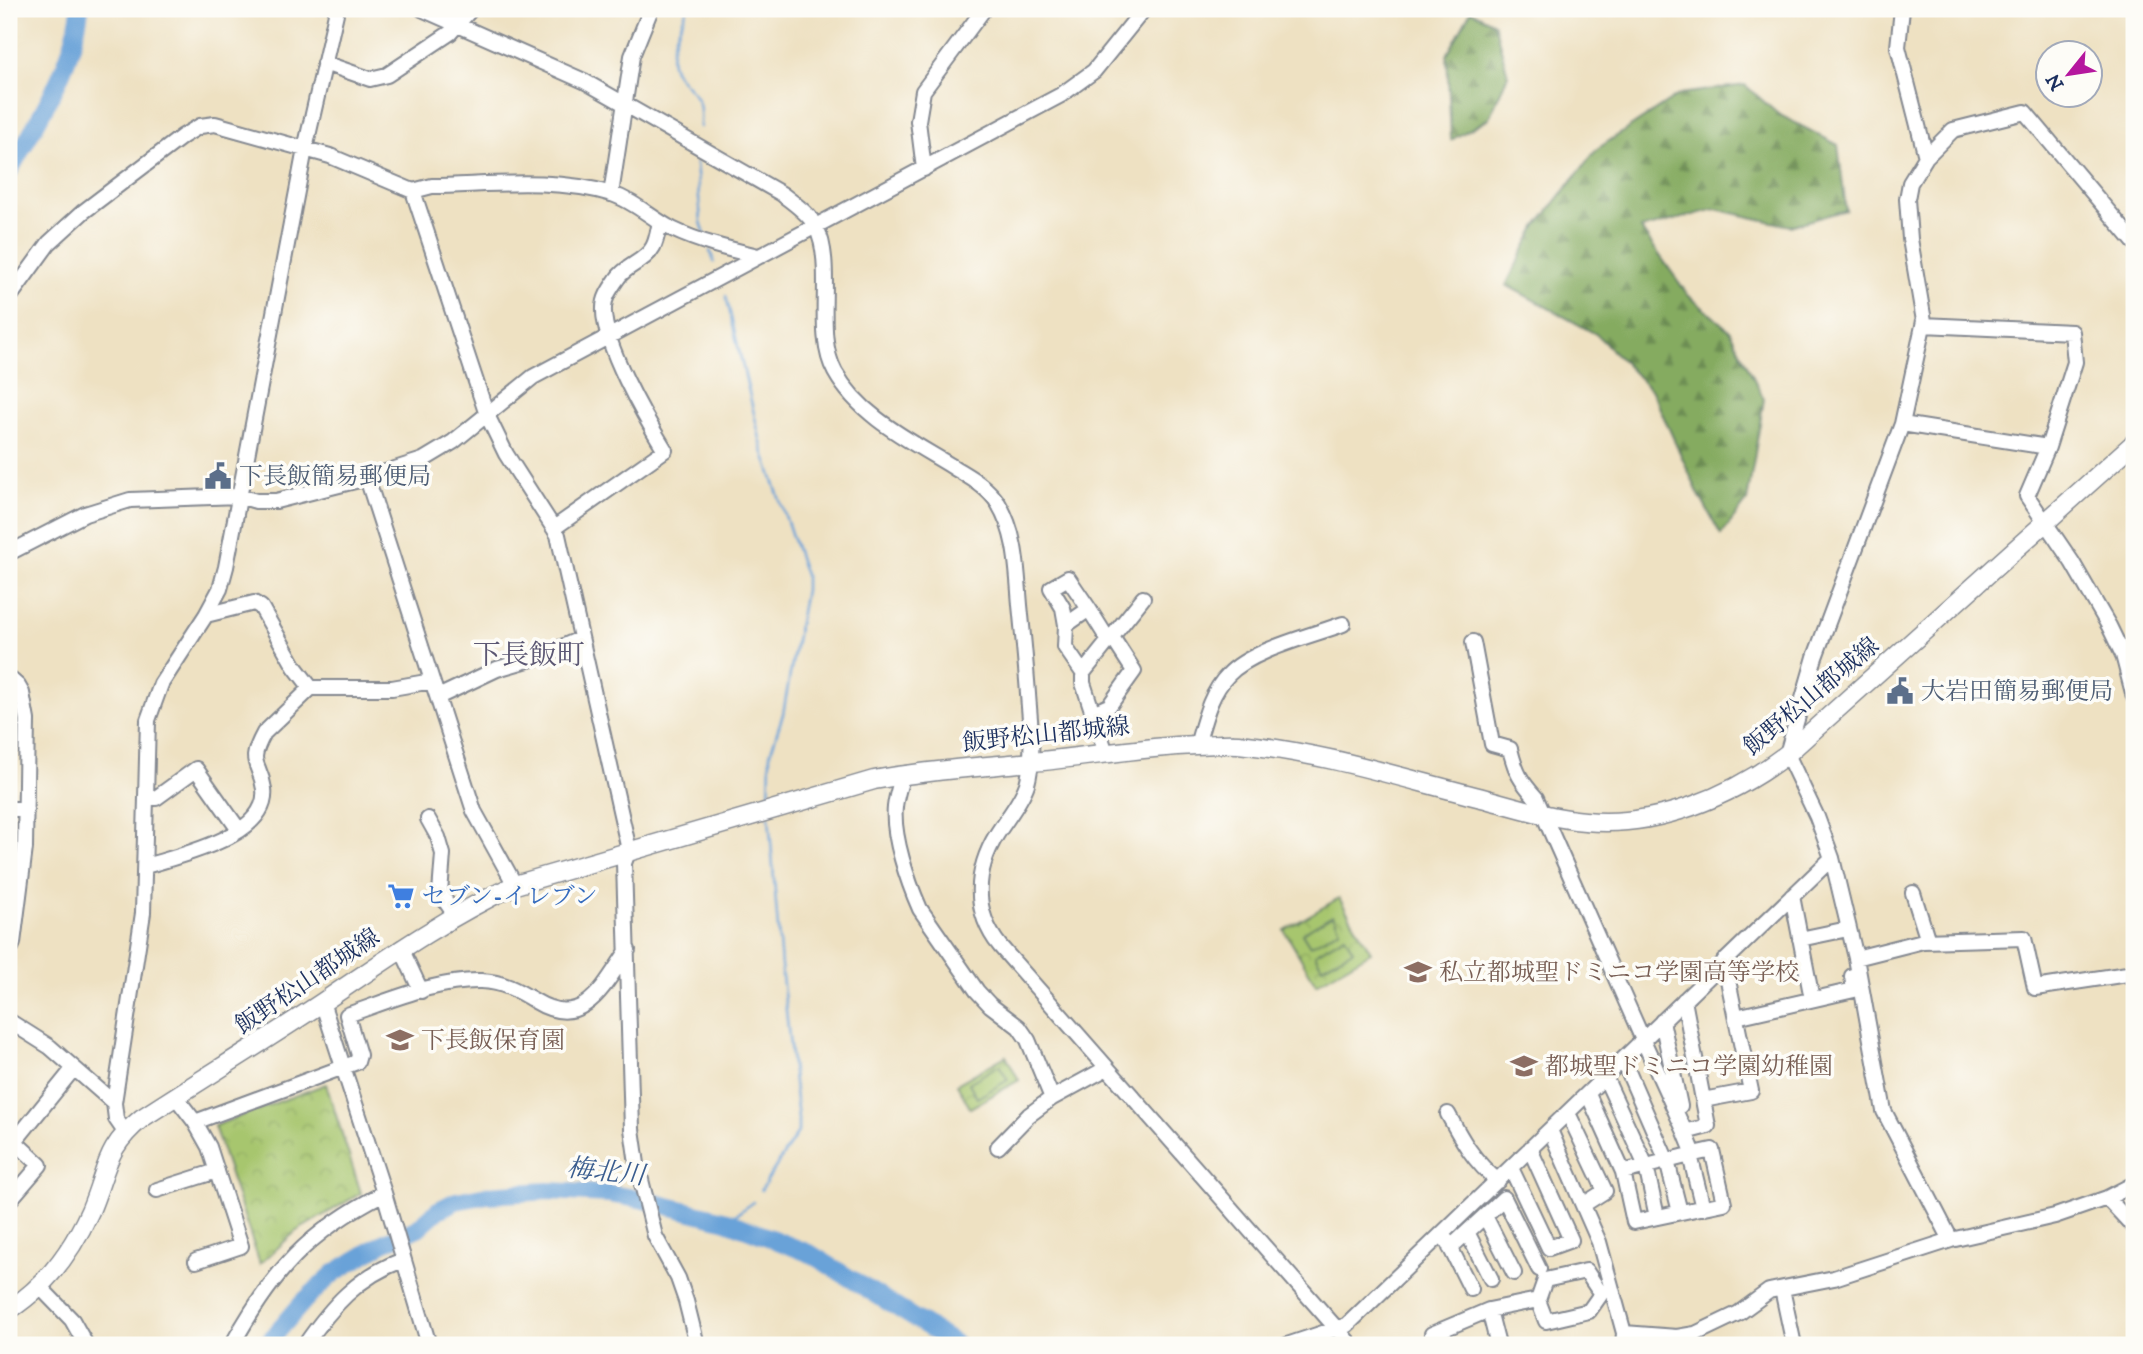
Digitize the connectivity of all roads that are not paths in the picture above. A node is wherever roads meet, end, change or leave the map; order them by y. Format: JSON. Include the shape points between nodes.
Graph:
{"nodes":[{"id":1,"x":337,"y":9,"type":"edge"},
{"id":2,"x":422,"y":9,"type":"edge"},
{"id":3,"x":471,"y":9,"type":"edge"},
{"id":4,"x":651,"y":9,"type":"edge"},
{"id":5,"x":984,"y":9,"type":"edge"},
{"id":6,"x":1144,"y":9,"type":"edge"},
{"id":7,"x":1902,"y":9,"type":"edge"},
{"id":8,"x":458,"y":24,"type":"junction"},
{"id":9,"x":324,"y":63,"type":"junction"},
{"id":10,"x":624,"y":103,"type":"junction"},
{"id":11,"x":305,"y":149,"type":"junction"},
{"id":12,"x":1926,"y":157,"type":"junction"},
{"id":13,"x":924,"y":169,"type":"junction"},
{"id":14,"x":413,"y":191,"type":"junction"},
{"id":15,"x":611,"y":194,"type":"junction"},
{"id":16,"x":660,"y":222,"type":"junction"},
{"id":17,"x":816,"y":226,"type":"junction"},
{"id":18,"x":2134,"y":242,"type":"edge"},
{"id":19,"x":758,"y":256,"type":"junction"},
{"id":20,"x":9,"y":298,"type":"edge"},
{"id":21,"x":1923,"y":325,"type":"junction"},
{"id":22,"x":609,"y":336,"type":"junction"},
{"id":23,"x":486,"y":415,"type":"junction"},
{"id":24,"x":1902,"y":425,"type":"junction"},
{"id":25,"x":2134,"y":443,"type":"edge"},
{"id":26,"x":2049,"y":447,"type":"junction"},
{"id":27,"x":367,"y":478,"type":"junction"},
{"id":28,"x":239,"y":496,"type":"junction"},
{"id":29,"x":2046,"y":522,"type":"junction"},
{"id":30,"x":554,"y":528,"type":"junction"},
{"id":31,"x":9,"y":553,"type":"edge"},
{"id":32,"x":1143,"y":598,"type":"dead end"},
{"id":33,"x":1089,"y":609,"type":"junction"},
{"id":34,"x":206,"y":615,"type":"junction"},
{"id":35,"x":1343,"y":624,"type":"dead end"},
{"id":36,"x":1066,"y":625,"type":"junction"},
{"id":37,"x":1110,"y":638,"type":"junction"},
{"id":38,"x":580,"y":639,"type":"junction"},
{"id":39,"x":1473,"y":642,"type":"dead end"},
{"id":40,"x":1083,"y":673,"type":"junction"},
{"id":41,"x":9,"y":678,"type":"edge"},
{"id":42,"x":432,"y":681,"type":"junction"},
{"id":43,"x":311,"y":688,"type":"junction"},
{"id":44,"x":438,"y":696,"type":"junction"},
{"id":45,"x":2134,"y":697,"type":"edge"},
{"id":46,"x":1093,"y":713,"type":"junction"},
{"id":47,"x":1197,"y":745,"type":"junction"},
{"id":48,"x":1106,"y":753,"type":"junction"},
{"id":49,"x":1787,"y":754,"type":"junction"},
{"id":50,"x":1031,"y":762,"type":"junction"},
{"id":51,"x":903,"y":774,"type":"junction"},
{"id":52,"x":146,"y":798,"type":"junction"},
{"id":53,"x":9,"y":809,"type":"edge"},
{"id":54,"x":26,"y":809,"type":"junction"},
{"id":55,"x":1544,"y":814,"type":"junction"},
{"id":56,"x":428,"y":819,"type":"dead end"},
{"id":57,"x":239,"y":830,"type":"junction"},
{"id":58,"x":629,"y":850,"type":"junction"},
{"id":59,"x":1832,"y":858,"type":"junction"},
{"id":60,"x":146,"y":866,"type":"junction"},
{"id":61,"x":1829,"y":879,"type":"dead end"},
{"id":62,"x":515,"y":885,"type":"junction"},
{"id":63,"x":1913,"y":893,"type":"dead end"},
{"id":64,"x":1792,"y":896,"type":"junction"},
{"id":65,"x":455,"y":915,"type":"junction"},
{"id":66,"x":1843,"y":930,"type":"junction"},
{"id":67,"x":1800,"y":939,"type":"junction"},
{"id":68,"x":1928,"y":940,"type":"junction"},
{"id":69,"x":401,"y":948,"type":"junction"},
{"id":70,"x":628,"y":950,"type":"junction"},
{"id":71,"x":9,"y":952,"type":"edge"},
{"id":72,"x":1856,"y":958,"type":"junction"},
{"id":73,"x":1724,"y":961,"type":"junction"},
{"id":74,"x":2134,"y":973,"type":"edge"},
{"id":75,"x":421,"y":991,"type":"junction"},
{"id":76,"x":1812,"y":999,"type":"junction"},
{"id":77,"x":1684,"y":1000,"type":"junction"},
{"id":78,"x":322,"y":1002,"type":"junction"},
{"id":79,"x":1736,"y":1017,"type":"junction"},
{"id":80,"x":9,"y":1021,"type":"edge"},
{"id":81,"x":1662,"y":1021,"type":"junction"},
{"id":82,"x":1643,"y":1040,"type":"junction"},
{"id":83,"x":1623,"y":1060,"type":"junction"},
{"id":84,"x":342,"y":1067,"type":"junction"},
{"id":85,"x":74,"y":1068,"type":"junction"},
{"id":86,"x":1107,"y":1068,"type":"junction"},
{"id":87,"x":1605,"y":1077,"type":"junction"},
{"id":88,"x":1588,"y":1094,"type":"junction"},
{"id":89,"x":175,"y":1096,"type":"junction"},
{"id":90,"x":1052,"y":1098,"type":"junction"},
{"id":91,"x":1703,"y":1100,"type":"junction"},
{"id":92,"x":114,"y":1103,"type":"junction"},
{"id":93,"x":1568,"y":1113,"type":"junction"},
{"id":94,"x":1448,"y":1114,"type":"dead end"},
{"id":95,"x":195,"y":1122,"type":"junction"},
{"id":96,"x":1550,"y":1130,"type":"junction"},
{"id":97,"x":125,"y":1132,"type":"junction"},
{"id":98,"x":1685,"y":1132,"type":"junction"},
{"id":99,"x":12,"y":1138,"type":"edge"},
{"id":100,"x":998,"y":1147,"type":"dead end"},
{"id":101,"x":1530,"y":1149,"type":"junction"},
{"id":102,"x":1692,"y":1155,"type":"junction"},
{"id":103,"x":1667,"y":1161,"type":"junction"},
{"id":104,"x":1646,"y":1166,"type":"junction"},
{"id":105,"x":1511,"y":1168,"type":"junction"},
{"id":106,"x":217,"y":1171,"type":"junction"},
{"id":107,"x":1624,"y":1174,"type":"junction"},
{"id":108,"x":1498,"y":1181,"type":"junction"},
{"id":109,"x":2134,"y":1184,"type":"edge"},
{"id":110,"x":157,"y":1190,"type":"dead end"},
{"id":111,"x":1605,"y":1191,"type":"junction"},
{"id":112,"x":384,"y":1193,"type":"junction"},
{"id":113,"x":2107,"y":1198,"type":"junction"},
{"id":114,"x":9,"y":1201,"type":"edge"},
{"id":115,"x":1583,"y":1205,"type":"junction"},
{"id":116,"x":1703,"y":1208,"type":"junction"},
{"id":117,"x":1679,"y":1212,"type":"junction"},
{"id":118,"x":1485,"y":1216,"type":"junction"},
{"id":119,"x":1657,"y":1217,"type":"junction"},
{"id":120,"x":2134,"y":1227,"type":"edge"},
{"id":121,"x":1467,"y":1232,"type":"junction"},
{"id":122,"x":1443,"y":1234,"type":"junction"},
{"id":123,"x":1951,"y":1240,"type":"junction"},
{"id":124,"x":1450,"y":1248,"type":"junction"},
{"id":125,"x":403,"y":1259,"type":"junction"},
{"id":126,"x":196,"y":1261,"type":"dead end"},
{"id":127,"x":1539,"y":1269,"type":"dead end"},
{"id":128,"x":1514,"y":1273,"type":"dead end"},
{"id":129,"x":1491,"y":1279,"type":"dead end"},
{"id":130,"x":40,"y":1287,"type":"junction"},
{"id":131,"x":1471,"y":1289,"type":"dead end"},
{"id":132,"x":1782,"y":1289,"type":"junction"},
{"id":133,"x":1538,"y":1300,"type":"junction"},
{"id":134,"x":9,"y":1310,"type":"edge"},
{"id":135,"x":1489,"y":1310,"type":"junction"},
{"id":136,"x":1338,"y":1330,"type":"junction"},
{"id":137,"x":1623,"y":1339,"type":"edge"},
{"id":138,"x":86,"y":1345,"type":"edge"},
{"id":139,"x":232,"y":1345,"type":"edge"},
{"id":140,"x":305,"y":1345,"type":"edge"},
{"id":141,"x":429,"y":1345,"type":"edge"},
{"id":142,"x":697,"y":1345,"type":"edge"},
{"id":143,"x":1287,"y":1345,"type":"edge"},
{"id":144,"x":1351,"y":1345,"type":"edge"},
{"id":145,"x":1431,"y":1345,"type":"edge"},
{"id":146,"x":1498,"y":1345,"type":"edge"},
{"id":147,"x":1794,"y":1345,"type":"edge"}],
"edges":[{"from":1,"to":9,"type":"street"},
{"from":2,"to":8,"type":"street"},
{"from":3,"to":8,"type":"street"},
{"from":4,"to":10,"type":"street","via":[[632,56]]},
{"from":5,"to":13,"type":"street","via":[[923,91],[918,121]]},
{"from":6,"to":13,"type":"street","via":[[1114,48],[1061,95]]},
{"from":7,"to":12,"type":"street","via":[[1898,47]]},
{"from":8,"to":9,"type":"street","via":[[387,75],[370,79]]},
{"from":8,"to":10,"type":"street"},
{"from":9,"to":11,"type":"street"},
{"from":10,"to":15,"type":"street"},
{"from":10,"to":17,"type":"street","via":[[782,194]]},
{"from":11,"to":14,"type":"street"},
{"from":11,"to":20,"type":"street","via":[[229,126],[200,126],[83,212],[49,243]]},
{"from":11,"to":28,"type":"street"},
{"from":12,"to":18,"type":"street","via":[[1959,126],[2025,112]]},
{"from":12,"to":21,"type":"street","via":[[1910,183],[1907,199]]},
{"from":13,"to":17,"type":"street"},
{"from":14,"to":15,"type":"street","via":[[432,186],[547,183]]},
{"from":14,"to":23,"type":"street"},
{"from":15,"to":16,"type":"street"},
{"from":16,"to":19,"type":"street","via":[[697,240]]},
{"from":16,"to":22,"type":"street","via":[[654,246],[620,273],[607,293],[604,308]]},
{"from":17,"to":19,"type":"street"},
{"from":17,"to":50,"type":"street","via":[[825,275],[829,355],[846,390],[868,412],[983,486],[1005,515],[1014,541]]},
{"from":19,"to":22,"type":"street"},
{"from":21,"to":24,"type":"street"},
{"from":21,"to":26,"type":"street","via":[[2072,332],[2076,362]]},
{"from":22,"to":23,"type":"street","via":[[533,377]]},
{"from":22,"to":30,"type":"street","via":[[637,402],[665,450]]},
{"from":23,"to":27,"type":"street","via":[[423,460]]},
{"from":23,"to":30,"type":"street"},
{"from":24,"to":26,"type":"street"},
{"from":24,"to":49,"type":"street","via":[[1815,657]]},
{"from":25,"to":29,"type":"main road","name":"飯野松山都城線"},
{"from":26,"to":29,"type":"street","via":[[2027,496]]},
{"from":27,"to":28,"type":"street","via":[[276,501]]},
{"from":27,"to":42,"type":"street"},
{"from":28,"to":31,"type":"street","via":[[130,500],[85,514]]},
{"from":28,"to":34,"type":"street","via":[[220,589]]},
{"from":29,"to":45,"type":"street","via":[[2109,626],[2123,655]]},
{"from":29,"to":49,"type":"main road","name":"飯野松山都城線"},
{"from":30,"to":38,"type":"street"},
{"from":32,"to":37,"type":"street"},
{"from":33,"to":36,"type":"street"},
{"from":33,"to":36,"type":"street","via":[[1068,578],[1051,588],[1063,608]]},
{"from":33,"to":37,"type":"street"},
{"from":34,"to":43,"type":"street","via":[[254,603],[261,607]]},
{"from":34,"to":52,"type":"street","via":[[153,702],[146,741]]},
{"from":35,"to":47,"type":"street","via":[[1238,666],[1226,676],[1209,706]]},
{"from":36,"to":40,"type":"street","via":[[1065,647]]},
{"from":37,"to":40,"type":"street"},
{"from":37,"to":46,"type":"street","via":[[1133,671],[1109,706]]},
{"from":38,"to":44,"type":"street"},
{"from":38,"to":58,"type":"street"},
{"from":39,"to":55,"type":"street","via":[[1492,744],[1510,749],[1516,773]]},
{"from":40,"to":46,"type":"street"},
{"from":41,"to":54,"type":"street","via":[[22,693],[27,720]]},
{"from":42,"to":43,"type":"street","via":[[392,688]]},
{"from":42,"to":44,"type":"street"},
{"from":43,"to":57,"type":"street","via":[[259,741],[254,757],[264,801],[261,812]]},
{"from":44,"to":62,"type":"street","via":[[474,811]]},
{"from":46,"to":48,"type":"street"},
{"from":47,"to":48,"type":"main road","name":"飯野松山都城線"},
{"from":47,"to":55,"type":"main road","name":"飯野松山都城線","via":[[1236,744],[1309,754]]},
{"from":48,"to":50,"type":"main road","name":"飯野松山都城線"},
{"from":49,"to":55,"type":"main road","name":"飯野松山都城線","via":[[1740,786],[1667,812],[1610,821]]},
{"from":49,"to":59,"type":"street"},
{"from":50,"to":51,"type":"main road","name":"飯野松山都城線"},
{"from":50,"to":86,"type":"street","via":[[1026,786],[985,857],[978,893],[982,912],[1000,946]]},
{"from":51,"to":58,"type":"main road","name":"飯野松山都城線"},
{"from":51,"to":90,"type":"street","via":[[895,830],[917,902],[977,991],[1028,1040]]},
{"from":52,"to":57,"type":"street","via":[[156,797],[196,769]]},
{"from":52,"to":60,"type":"street"},
{"from":53,"to":54,"type":"street"},
{"from":54,"to":71,"type":"street","via":[[25,848]]},
{"from":55,"to":82,"type":"street"},
{"from":56,"to":65,"type":"street","via":[[443,854],[440,892]]},
{"from":57,"to":60,"type":"street","via":[[218,842]]},
{"from":58,"to":62,"type":"main road","name":"飯野松山都城線"},
{"from":58,"to":70,"type":"street","via":[[624,863]]},
{"from":59,"to":64,"type":"street"},
{"from":59,"to":72,"type":"street"},
{"from":60,"to":92,"type":"street","via":[[144,913]]},
{"from":61,"to":66,"type":"street"},
{"from":62,"to":65,"type":"main road","name":"飯野松山都城線"},
{"from":63,"to":68,"type":"street"},
{"from":64,"to":67,"type":"street"},
{"from":64,"to":73,"type":"street"},
{"from":65,"to":69,"type":"main road","name":"飯野松山都城線"},
{"from":66,"to":67,"type":"street"},
{"from":66,"to":76,"type":"street","via":[[1854,990]]},
{"from":67,"to":76,"type":"street"},
{"from":68,"to":72,"type":"street"},
{"from":68,"to":74,"type":"street","via":[[2024,938],[2035,988]]},
{"from":69,"to":75,"type":"street"},
{"from":69,"to":78,"type":"main road","name":"飯野松山都城線"},
{"from":70,"to":75,"type":"street","via":[[589,1003],[576,1009],[550,1009],[516,988],[495,982],[458,982]]},
{"from":70,"to":142,"type":"street","via":[[632,1129],[639,1170],[654,1230],[678,1278]]},
{"from":72,"to":123,"type":"street","via":[[1884,1111]]},
{"from":73,"to":77,"type":"street"},
{"from":73,"to":79,"type":"street"},
{"from":75,"to":84,"type":"street","via":[[347,1015],[359,1055],[357,1062]]},
{"from":76,"to":79,"type":"street"},
{"from":77,"to":81,"type":"street"},
{"from":77,"to":91,"type":"street"},
{"from":78,"to":84,"type":"street"},
{"from":78,"to":89,"type":"main road","name":"飯野松山都城線"},
{"from":79,"to":91,"type":"street","via":[[1751,1091]]},
{"from":80,"to":85,"type":"street"},
{"from":81,"to":82,"type":"street"},
{"from":81,"to":98,"type":"street"},
{"from":82,"to":83,"type":"street"},
{"from":82,"to":98,"type":"street"},
{"from":83,"to":87,"type":"street"},
{"from":83,"to":103,"type":"street"},
{"from":84,"to":95,"type":"street"},
{"from":84,"to":112,"type":"street"},
{"from":85,"to":92,"type":"street"},
{"from":85,"to":99,"type":"street"},
{"from":86,"to":90,"type":"street"},
{"from":86,"to":136,"type":"street"},
{"from":87,"to":88,"type":"street"},
{"from":87,"to":104,"type":"street"},
{"from":88,"to":93,"type":"street"},
{"from":88,"to":107,"type":"street"},
{"from":89,"to":95,"type":"street"},
{"from":89,"to":97,"type":"main road","name":"飯野松山都城線"},
{"from":90,"to":100,"type":"street"},
{"from":91,"to":98,"type":"street","via":[[1708,1126]]},
{"from":92,"to":97,"type":"street"},
{"from":93,"to":96,"type":"street"},
{"from":93,"to":111,"type":"street"},
{"from":94,"to":108,"type":"street","via":[[1474,1159]]},
{"from":95,"to":106,"type":"street"},
{"from":96,"to":101,"type":"street"},
{"from":96,"to":115,"type":"street"},
{"from":97,"to":130,"type":"main road","name":"飯野松山都城線","via":[[111,1151],[75,1241]]},
{"from":98,"to":102,"type":"street"},
{"from":99,"to":114,"type":"street","via":[[40,1165]]},
{"from":101,"to":105,"type":"street"},
{"from":101,"to":105,"type":"street","via":[[1570,1240],[1549,1248]]},
{"from":102,"to":103,"type":"street"},
{"from":102,"to":116,"type":"street"},
{"from":102,"to":116,"type":"street","via":[[1712,1150],[1724,1203]]},
{"from":103,"to":104,"type":"street"},
{"from":103,"to":117,"type":"street"},
{"from":104,"to":107,"type":"street"},
{"from":104,"to":119,"type":"street"},
{"from":105,"to":108,"type":"street"},
{"from":106,"to":110,"type":"street"},
{"from":106,"to":126,"type":"street","via":[[241,1246]]},
{"from":107,"to":111,"type":"street"},
{"from":107,"to":119,"type":"street","via":[[1634,1222]]},
{"from":108,"to":122,"type":"street"},
{"from":109,"to":113,"type":"street"},
{"from":111,"to":115,"type":"street"},
{"from":112,"to":125,"type":"street"},
{"from":112,"to":139,"type":"street","via":[[337,1219],[296,1253],[264,1292]]},
{"from":113,"to":120,"type":"street"},
{"from":113,"to":123,"type":"street","via":[[2055,1216]]},
{"from":115,"to":137,"type":"street","via":[[1599,1242]]},
{"from":116,"to":117,"type":"street"},
{"from":117,"to":119,"type":"street"},
{"from":118,"to":121,"type":"street"},
{"from":118,"to":127,"type":"street","via":[[1504,1198]]},
{"from":118,"to":128,"type":"street"},
{"from":121,"to":124,"type":"street"},
{"from":121,"to":129,"type":"street"},
{"from":122,"to":124,"type":"street"},
{"from":122,"to":136,"type":"street"},
{"from":123,"to":132,"type":"street","via":[[1834,1278]]},
{"from":124,"to":131,"type":"street"},
{"from":125,"to":140,"type":"street","via":[[343,1297]]},
{"from":125,"to":141,"type":"street"},
{"from":130,"to":134,"type":"main road","name":"飯野松山都城線"},
{"from":130,"to":138,"type":"street","via":[[72,1320]]},
{"from":132,"to":137,"type":"street","via":[[1759,1296],[1739,1313],[1695,1335]]},
{"from":132,"to":147,"type":"street"},
{"from":133,"to":133,"type":"street","via":[[1545,1280],[1586,1271],[1601,1294],[1589,1311],[1546,1321]]},
{"from":133,"to":135,"type":"street"},
{"from":135,"to":145,"type":"street","via":[[1432,1334]]},
{"from":135,"to":146,"type":"street"},
{"from":136,"to":143,"type":"street"},
{"from":136,"to":144,"type":"street"}]}
